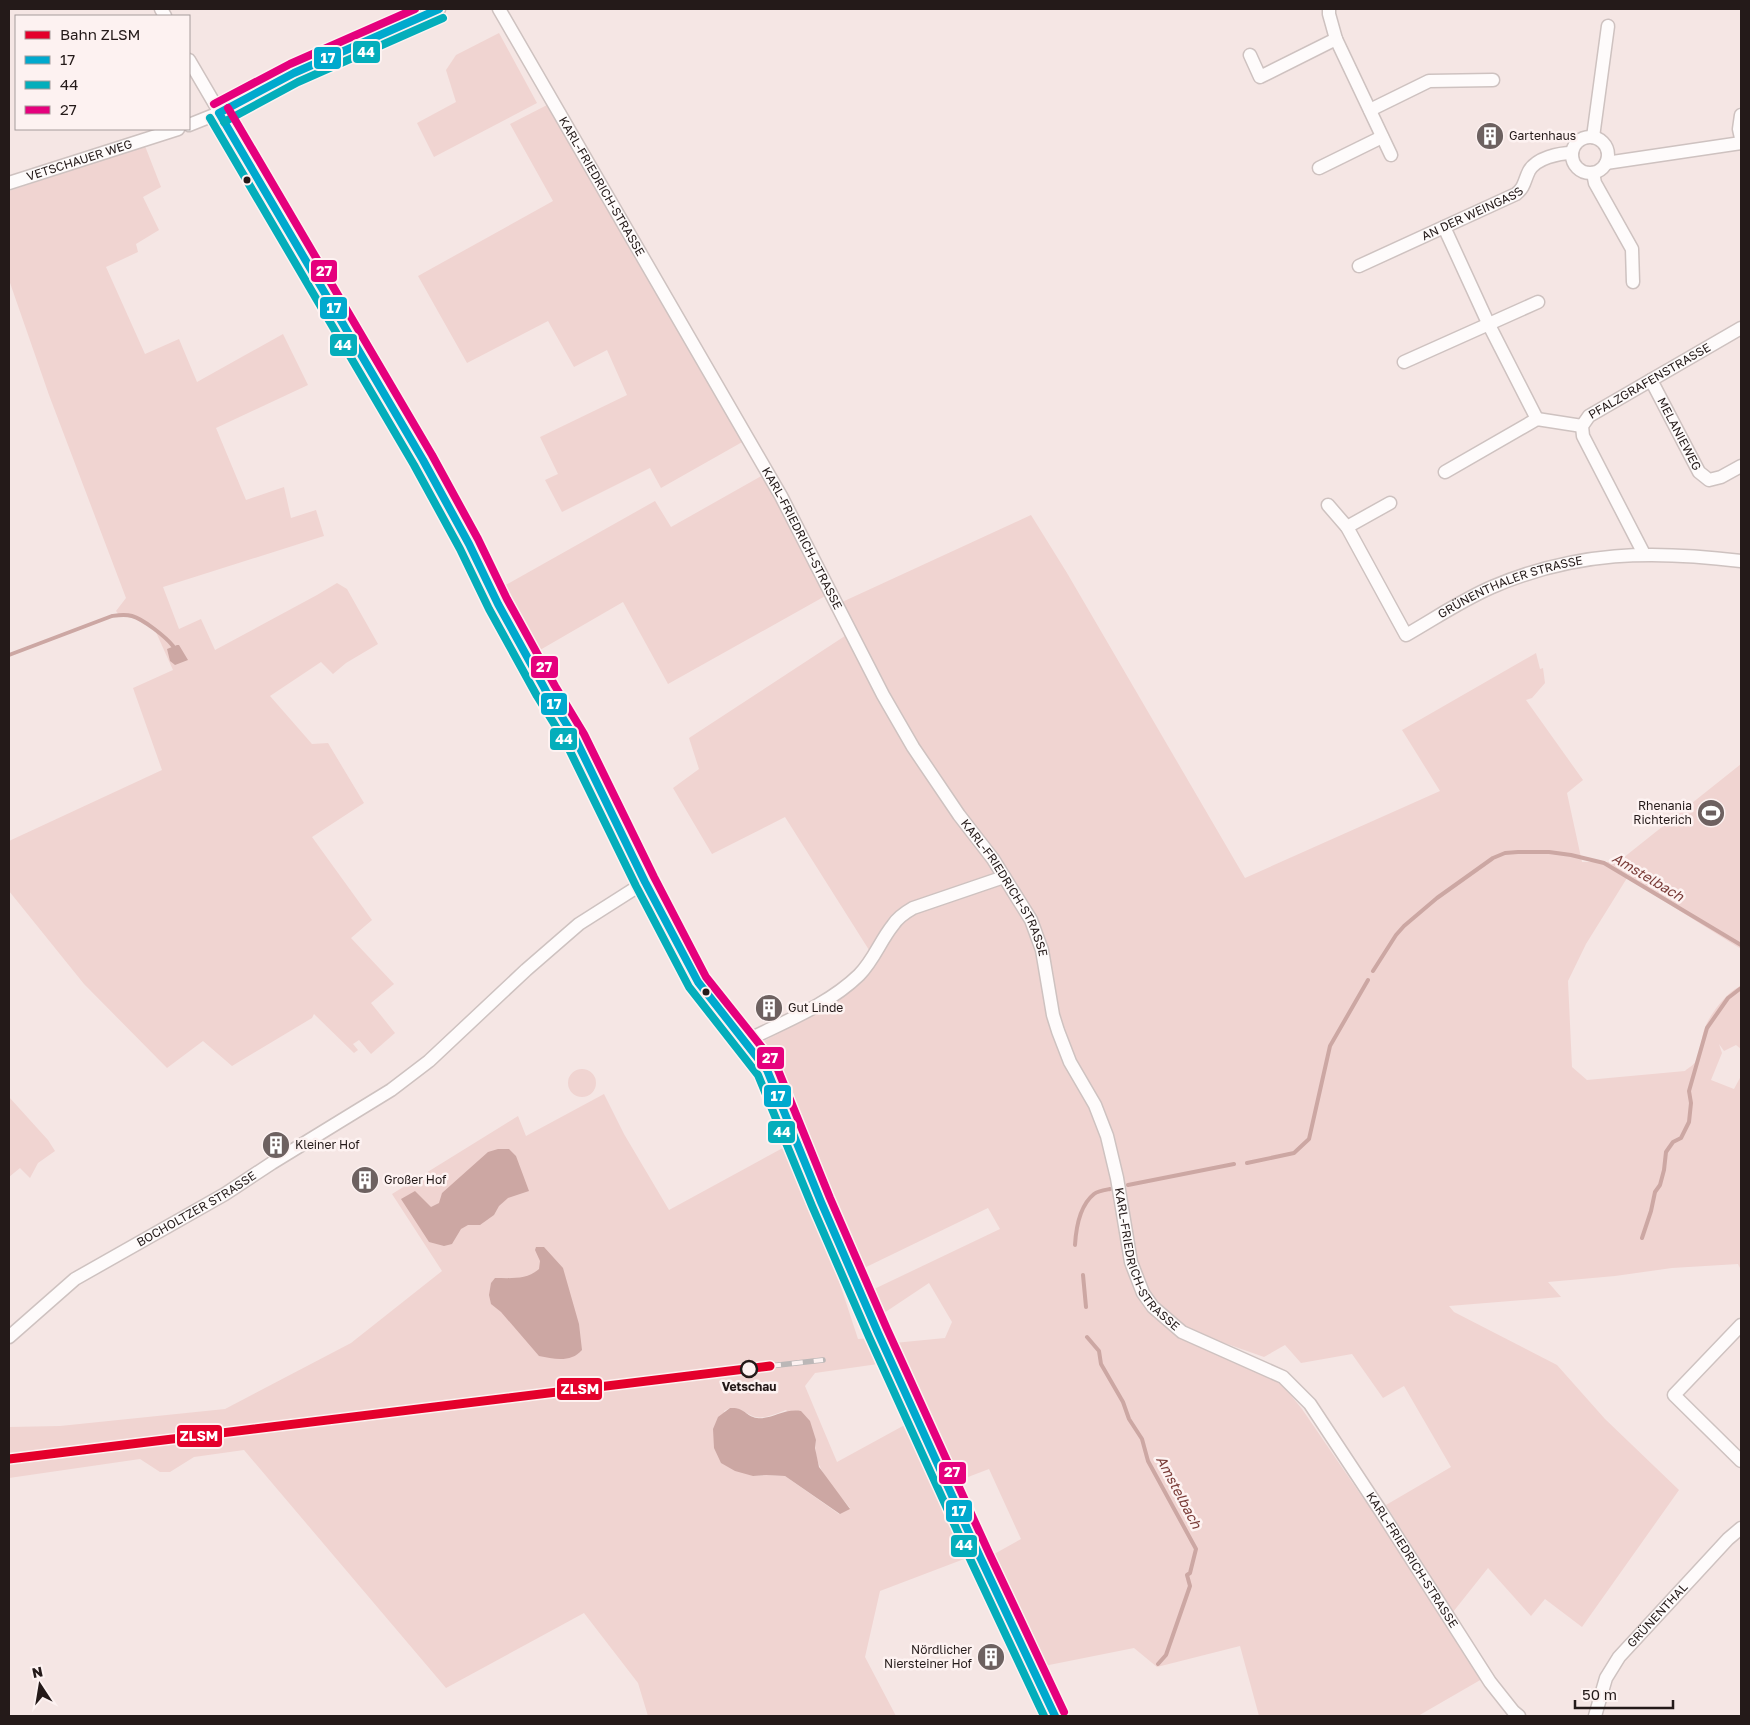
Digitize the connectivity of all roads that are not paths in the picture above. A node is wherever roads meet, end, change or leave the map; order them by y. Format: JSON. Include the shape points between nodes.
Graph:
{"nodes":[{"id":1,"x":439,"y":9,"type":"edge"},
{"id":2,"x":499,"y":9,"type":"edge"},
{"id":3,"x":1329,"y":9,"type":"edge"},
{"id":4,"x":1608,"y":26,"type":"dead end"},
{"id":5,"x":1336,"y":40,"type":"junction"},
{"id":6,"x":1250,"y":55,"type":"dead end"},
{"id":7,"x":190,"y":62,"type":"edge"},
{"id":8,"x":1493,"y":80,"type":"dead end"},
{"id":9,"x":1370,"y":110,"type":"junction"},
{"id":10,"x":218,"y":113,"type":"junction"},
{"id":11,"x":1741,"y":115,"type":"edge"},
{"id":12,"x":190,"y":124,"type":"edge"},
{"id":13,"x":175,"y":130,"type":"edge"},
{"id":14,"x":1382,"y":137,"type":"junction"},
{"id":15,"x":1593,"y":137,"type":"junction"},
{"id":16,"x":1741,"y":138,"type":"edge"},
{"id":17,"x":1741,"y":143,"type":"edge"},
{"id":18,"x":1572,"y":154,"type":"junction"},
{"id":19,"x":1392,"y":155,"type":"dead end"},
{"id":20,"x":1606,"y":163,"type":"junction"},
{"id":21,"x":1318,"y":168,"type":"dead end"},
{"id":22,"x":1593,"y":173,"type":"junction"},
{"id":23,"x":9,"y":183,"type":"edge"},
{"id":24,"x":1444,"y":227,"type":"junction"},
{"id":25,"x":1359,"y":266,"type":"dead end"},
{"id":26,"x":1633,"y":282,"type":"dead end"},
{"id":27,"x":1538,"y":302,"type":"dead end"},
{"id":28,"x":1489,"y":325,"type":"junction"},
{"id":29,"x":1741,"y":328,"type":"edge"},
{"id":30,"x":1404,"y":362,"type":"dead end"},
{"id":31,"x":1651,"y":380,"type":"junction"},
{"id":32,"x":1537,"y":418,"type":"junction"},
{"id":33,"x":1582,"y":426,"type":"junction"},
{"id":34,"x":1741,"y":466,"type":"edge"},
{"id":35,"x":1445,"y":472,"type":"dead end"},
{"id":36,"x":1390,"y":503,"type":"dead end"},
{"id":37,"x":1328,"y":505,"type":"dead end"},
{"id":38,"x":1347,"y":527,"type":"junction"},
{"id":39,"x":1644,"y":554,"type":"junction"},
{"id":40,"x":1741,"y":561,"type":"edge"},
{"id":41,"x":1004,"y":877,"type":"junction"},
{"id":42,"x":645,"y":882,"type":"junction"},
{"id":43,"x":744,"y":1042,"type":"junction"},
{"id":44,"x":1741,"y":1325,"type":"edge"},
{"id":45,"x":9,"y":1337,"type":"edge"},
{"id":46,"x":1741,"y":1461,"type":"edge"},
{"id":47,"x":1741,"y":1528,"type":"edge"},
{"id":48,"x":1056,"y":1716,"type":"edge"},
{"id":49,"x":1519,"y":1716,"type":"edge"},
{"id":50,"x":1596,"y":1716,"type":"edge"}],
"edges":[{"from":1,"to":10,"type":"street","via":[[294,73]]},
{"from":2,"to":41,"type":"street","name":"KARL-FRIEDRICH-STRASSE","via":[[781,496],[913,747]]},
{"from":3,"to":5,"type":"street"},
{"from":4,"to":15,"type":"street"},
{"from":5,"to":6,"type":"street","via":[[1260,77]]},
{"from":5,"to":9,"type":"street"},
{"from":7,"to":10,"type":"street"},
{"from":8,"to":9,"type":"street","via":[[1429,81]]},
{"from":9,"to":14,"type":"street"},
{"from":10,"to":12,"type":"street"},
{"from":10,"to":42,"type":"street","via":[[423,460],[510,627],[575,738]]},
{"from":11,"to":16,"type":"street"},
{"from":13,"to":23,"type":"street","name":"VETSCHAUER WEG"},
{"from":14,"to":19,"type":"street"},
{"from":14,"to":21,"type":"street"},
{"from":15,"to":18,"type":"street","via":[[1579,140]]},
{"from":15,"to":20,"type":"street","via":[[1606,147]]},
{"from":17,"to":20,"type":"street"},
{"from":18,"to":22,"type":"street","via":[[1578,169]]},
{"from":18,"to":24,"type":"street","name":"AN DER WEINGASS","via":[[1560,153],[1535,164],[1523,188],[1516,194]]},
{"from":20,"to":22,"type":"street"},
{"from":22,"to":26,"type":"street","via":[[1595,183],[1632,249]]},
{"from":24,"to":25,"type":"street","name":"AN DER WEINGASS"},
{"from":24,"to":28,"type":"street"},
{"from":27,"to":28,"type":"street"},
{"from":28,"to":30,"type":"street"},
{"from":28,"to":32,"type":"street"},
{"from":29,"to":31,"type":"street","name":"PFALZGRAFENSTRASSE"},
{"from":31,"to":33,"type":"street","name":"PFALZGRAFENSTRASSE","via":[[1589,416]]},
{"from":31,"to":34,"type":"street","name":"MELANIEWEG","via":[[1699,472],[1710,480]]},
{"from":32,"to":33,"type":"street"},
{"from":32,"to":35,"type":"street"},
{"from":33,"to":39,"type":"street","name":"PFALZGRAFENSTRASSE","via":[[1583,436]]},
{"from":36,"to":38,"type":"street"},
{"from":37,"to":38,"type":"street","name":"GRÜNENTHALER STRASSE"},
{"from":38,"to":39,"type":"street","name":"GRÜNENTHALER STRASSE","via":[[1406,635],[1473,596],[1533,572],[1586,559]]},
{"from":39,"to":40,"type":"street","name":"GRÜNENTHALER STRASSE"},
{"from":41,"to":43,"type":"street","via":[[913,908],[892,925],[868,965],[843,989]]},
{"from":41,"to":49,"type":"street","name":"KARL-FRIEDRICH-STRASSE","via":[[1031,920],[1042,950],[1058,1031],[1107,1136],[1130,1262],[1143,1293],[1153,1307],[1182,1332],[1283,1377],[1310,1404],[1490,1682]]},
{"from":42,"to":43,"type":"street","via":[[698,982]]},
{"from":42,"to":45,"type":"street","name":"BOCHOLTZER STRASSE","via":[[579,924],[429,1061],[391,1090],[225,1194],[75,1279]]},
{"from":43,"to":48,"type":"street","via":[[767,1070],[878,1333]]},
{"from":44,"to":46,"type":"street","via":[[1674,1395]]},
{"from":47,"to":50,"type":"street","name":"GRÜNENTHAL","via":[[1619,1657],[1606,1678]]}]}
